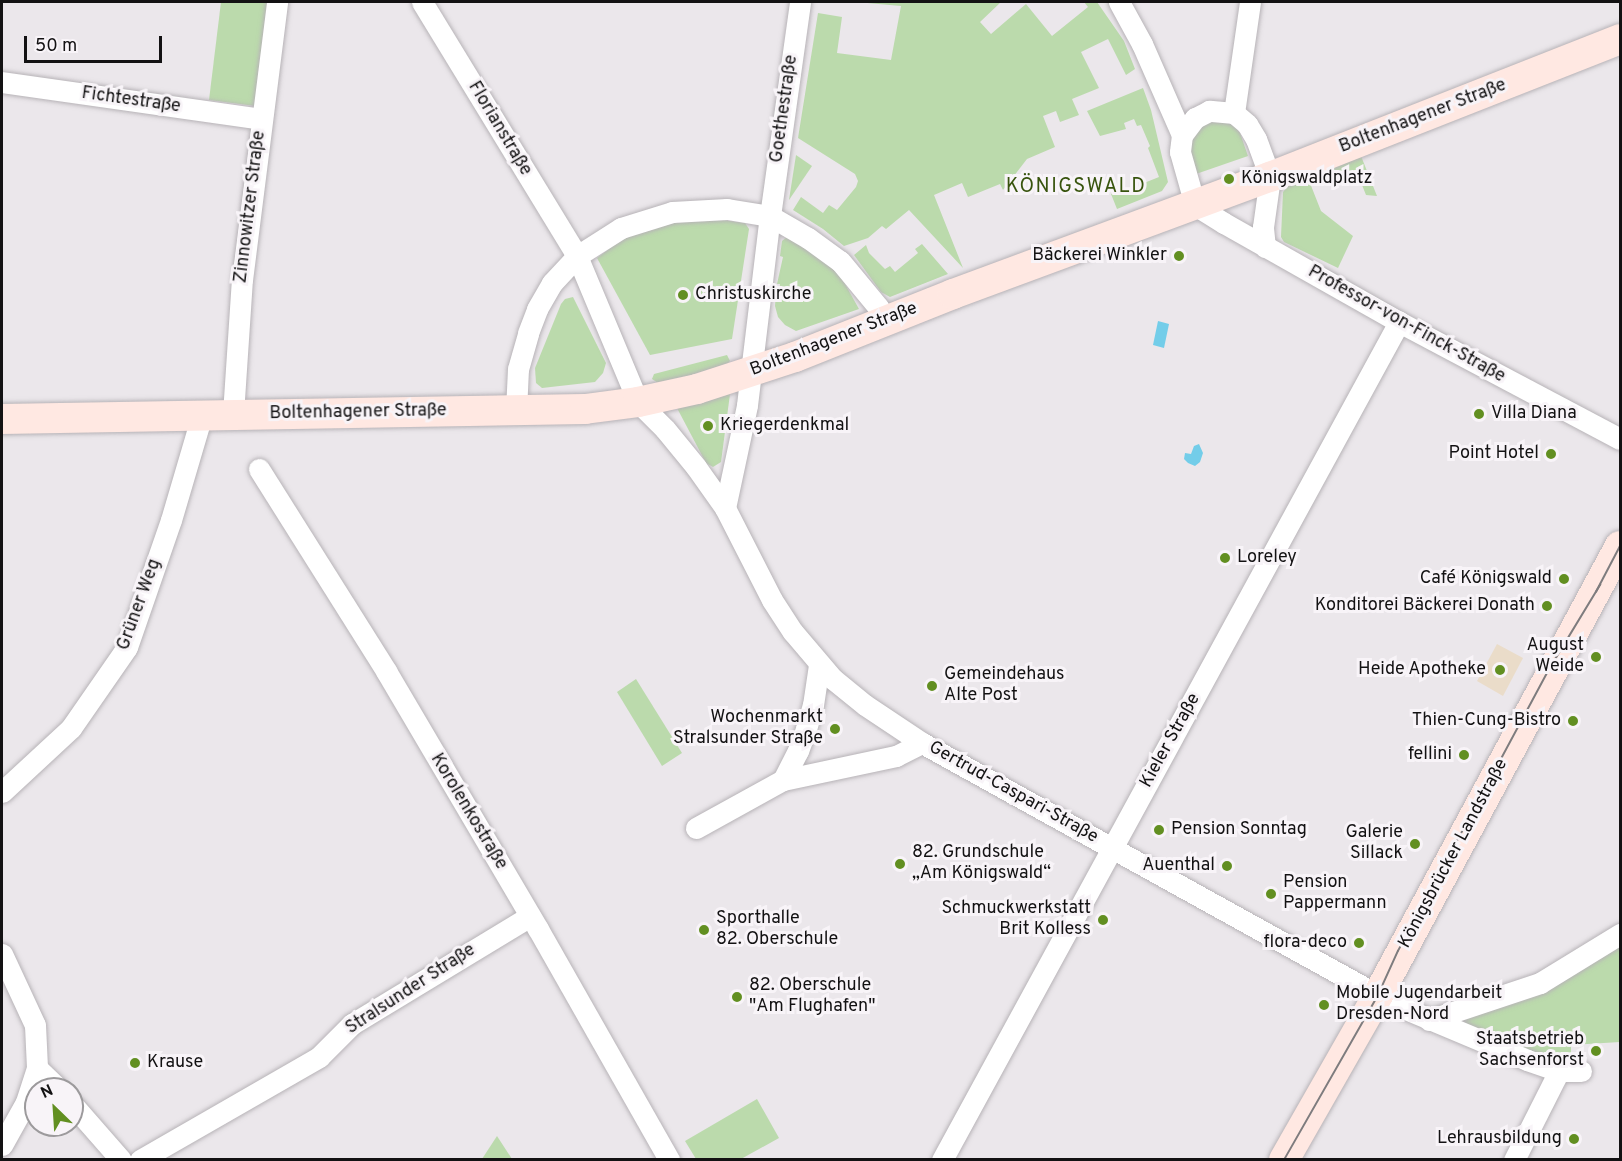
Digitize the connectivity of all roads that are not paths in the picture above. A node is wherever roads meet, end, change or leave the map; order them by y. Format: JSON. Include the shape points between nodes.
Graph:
{"nodes":[{"id":1,"x":277,"y":2,"type":"edge"},
{"id":2,"x":422,"y":2,"type":"edge"},
{"id":3,"x":800,"y":2,"type":"edge"},
{"id":4,"x":1119,"y":2,"type":"edge"},
{"id":5,"x":1250,"y":2,"type":"edge"},
{"id":6,"x":1620,"y":39,"type":"edge"},
{"id":7,"x":2,"y":82,"type":"edge"},
{"id":8,"x":1234,"y":113,"type":"junction"},
{"id":9,"x":261,"y":119,"type":"junction"},
{"id":10,"x":1182,"y":135,"type":"junction"},
{"id":11,"x":1270,"y":177,"type":"junction"},
{"id":12,"x":1195,"y":205,"type":"junction"},
{"id":13,"x":770,"y":216,"type":"junction"},
{"id":14,"x":1266,"y":247,"type":"junction"},
{"id":15,"x":577,"y":256,"type":"junction"},
{"id":16,"x":886,"y":322,"type":"junction"},
{"id":17,"x":1399,"y":322,"type":"junction"},
{"id":18,"x":752,"y":372,"type":"junction"},
{"id":19,"x":638,"y":402,"type":"junction"},
{"id":20,"x":516,"y":411,"type":"junction"},
{"id":21,"x":232,"y":414,"type":"junction"},
{"id":22,"x":202,"y":415,"type":"junction"},
{"id":23,"x":2,"y":419,"type":"edge"},
{"id":24,"x":1620,"y":440,"type":"edge"},
{"id":25,"x":259,"y":469,"type":"dead end"},
{"id":26,"x":724,"y":508,"type":"junction"},
{"id":27,"x":1620,"y":546,"type":"edge"},
{"id":28,"x":819,"y":664,"type":"junction"},
{"id":29,"x":922,"y":743,"type":"junction"},
{"id":30,"x":783,"y":780,"type":"junction"},
{"id":31,"x":2,"y":792,"type":"edge"},
{"id":32,"x":696,"y":828,"type":"dead end"},
{"id":33,"x":1112,"y":849,"type":"junction"},
{"id":34,"x":530,"y":916,"type":"junction"},
{"id":35,"x":1620,"y":933,"type":"edge"},
{"id":36,"x":2,"y":954,"type":"edge"},
{"id":37,"x":1378,"y":995,"type":"junction"},
{"id":38,"x":1429,"y":1020,"type":"junction"},
{"id":39,"x":37,"y":1068,"type":"junction"},
{"id":40,"x":1559,"y":1071,"type":"junction"},
{"id":41,"x":1581,"y":1071,"type":"dead end"},
{"id":42,"x":46,"y":1077,"type":"edge"},
{"id":43,"x":84,"y":1118,"type":"edge"},
{"id":44,"x":2,"y":1145,"type":"edge"},
{"id":45,"x":121,"y":1160,"type":"edge"},
{"id":46,"x":140,"y":1160,"type":"edge"},
{"id":47,"x":669,"y":1160,"type":"edge"},
{"id":48,"x":942,"y":1160,"type":"edge"},
{"id":49,"x":1284,"y":1160,"type":"edge"},
{"id":50,"x":1514,"y":1160,"type":"edge"}],
"edges":[{"from":1,"to":9,"type":"street","name":"Zinnowitzer Straße"},
{"from":2,"to":15,"type":"street","name":"Florianstraße"},
{"from":3,"to":13,"type":"street","name":"Goethestraße"},
{"from":4,"to":10,"type":"street"},
{"from":5,"to":8,"type":"street"},
{"from":6,"to":11,"type":"street","name":"Boltenhagener Straße"},
{"from":7,"to":9,"type":"street","name":"Fichtestraße"},
{"from":8,"to":10,"type":"street","via":[[1209,111],[1195,118]]},
{"from":8,"to":11,"type":"street","via":[[1256,139]]},
{"from":9,"to":21,"type":"street","name":"Zinnowitzer Straße","via":[[238,316]]},
{"from":10,"to":12,"type":"street","via":[[1180,152]]},
{"from":11,"to":12,"type":"street","name":"Boltenhagener Straße"},
{"from":11,"to":14,"type":"street","via":[[1263,227]]},
{"from":12,"to":14,"type":"street","name":"Professor-von-Finck-Straße"},
{"from":12,"to":16,"type":"street","name":"Boltenhagener Straße"},
{"from":13,"to":15,"type":"street","via":[[727,208],[672,212],[621,228]]},
{"from":13,"to":16,"type":"street","via":[[840,261]]},
{"from":13,"to":18,"type":"street","name":"Goethestraße"},
{"from":14,"to":17,"type":"street","name":"Professor-von-Finck-Straße"},
{"from":15,"to":19,"type":"street","name":"Florianstraße"},
{"from":15,"to":20,"type":"street","via":[[552,283],[537,309],[518,369]]},
{"from":16,"to":18,"type":"street","name":"Boltenhagener Straße"},
{"from":17,"to":24,"type":"street","name":"Professor-von-Finck-Straße"},
{"from":17,"to":33,"type":"street","name":"Kieler Straße"},
{"from":18,"to":19,"type":"street","name":"Boltenhagener Straße"},
{"from":18,"to":26,"type":"street","name":"Goethestraße"},
{"from":19,"to":20,"type":"street","name":"Boltenhagener Straße","via":[[585,409]]},
{"from":19,"to":26,"type":"street","name":"Gertrud-Caspari-Straße","via":[[665,429]]},
{"from":20,"to":21,"type":"street","name":"Boltenhagener Straße"},
{"from":21,"to":22,"type":"street","name":"Boltenhagener Straße"},
{"from":22,"to":23,"type":"street","name":"Boltenhagener Straße"},
{"from":22,"to":31,"type":"street","name":"Grüner Weg","via":[[127,647],[71,728]]},
{"from":25,"to":34,"type":"street","name":"Korolenkostraße","via":[[359,626]]},
{"from":26,"to":28,"type":"street","name":"Gertrud-Caspari-Straße","via":[[772,600]]},
{"from":27,"to":37,"type":"street","name":"Königsbrücker Landstraße"},
{"from":28,"to":29,"type":"street","name":"Gertrud-Caspari-Straße","via":[[865,705]]},
{"from":28,"to":30,"type":"street","via":[[806,729]]},
{"from":29,"to":30,"type":"street","via":[[896,756]]},
{"from":29,"to":33,"type":"street","name":"Gertrud-Caspari-Straße"},
{"from":30,"to":32,"type":"street"},
{"from":33,"to":37,"type":"street","name":"Gertrud-Caspari-Straße"},
{"from":33,"to":48,"type":"street","name":"Kieler Straße"},
{"from":34,"to":46,"type":"street","name":"Stralsunder Straße","via":[[352,1024],[319,1057]]},
{"from":34,"to":47,"type":"street","name":"Korolenkostraße"},
{"from":35,"to":38,"type":"street","via":[[1540,982]]},
{"from":36,"to":39,"type":"street","via":[[35,1025]]},
{"from":37,"to":38,"type":"street","name":"Gertrud-Caspari-Straße"},
{"from":37,"to":49,"type":"street","name":"Königsbrücker Landstraße"},
{"from":38,"to":40,"type":"street","name":"Gertrud-Caspari-Straße"},
{"from":39,"to":42,"type":"street"},
{"from":39,"to":44,"type":"street","via":[[26,1102]]},
{"from":40,"to":41,"type":"street"},
{"from":40,"to":50,"type":"street"},
{"from":43,"to":45,"type":"street"}]}
